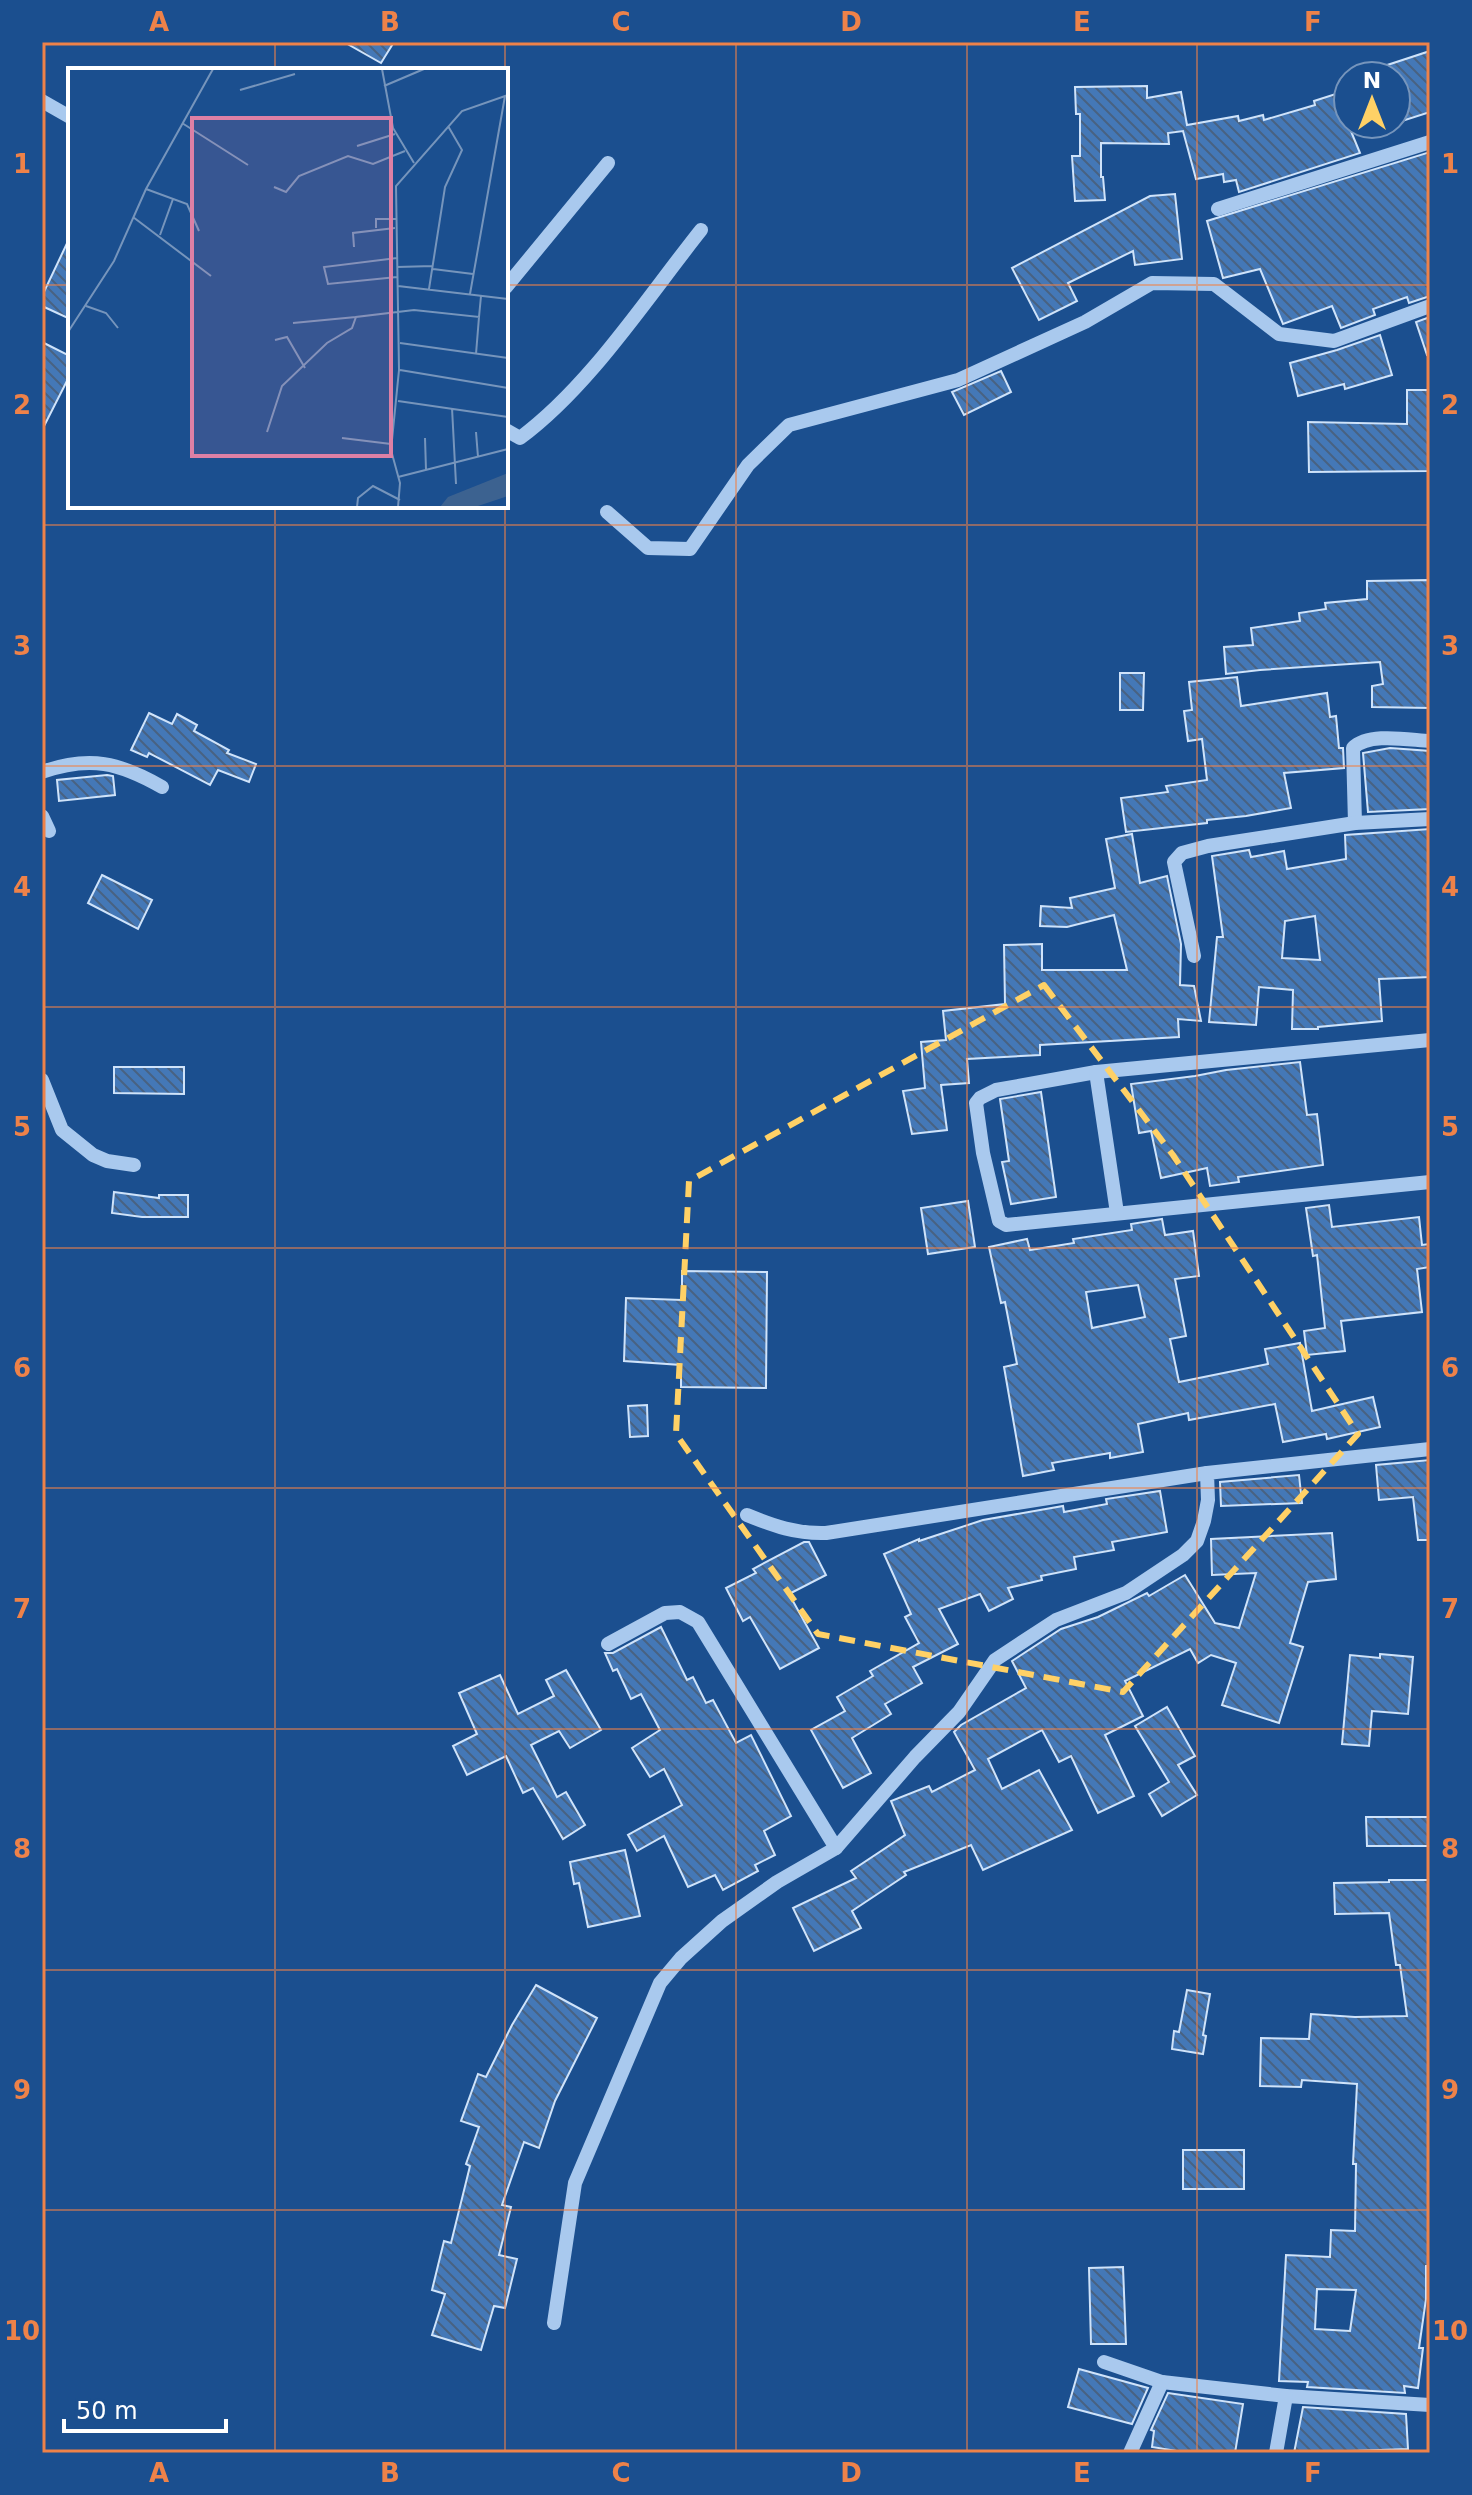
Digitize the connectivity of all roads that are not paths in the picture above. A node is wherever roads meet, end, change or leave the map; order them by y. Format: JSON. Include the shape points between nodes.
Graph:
{"nodes":[{"id":1,"x":42,"y":101,"type":"edge"},
{"id":2,"x":68,"y":116,"type":"edge"},
{"id":3,"x":1430,"y":142,"type":"edge"},
{"id":4,"x":608,"y":163,"type":"dead end"},
{"id":5,"x":1218,"y":209,"type":"dead end"},
{"id":6,"x":701,"y":230,"type":"dead end"},
{"id":7,"x":508,"y":285,"type":"edge"},
{"id":8,"x":1430,"y":306,"type":"edge"},
{"id":9,"x":508,"y":431,"type":"edge"},
{"id":10,"x":607,"y":512,"type":"dead end"},
{"id":11,"x":1430,"y":741,"type":"edge"},
{"id":12,"x":42,"y":772,"type":"edge"},
{"id":13,"x":162,"y":787,"type":"dead end"},
{"id":14,"x":42,"y":816,"type":"edge"},
{"id":15,"x":1430,"y":819,"type":"edge"},
{"id":16,"x":1355,"y":823,"type":"junction"},
{"id":17,"x":49,"y":831,"type":"dead end"},
{"id":18,"x":1194,"y":956,"type":"dead end"},
{"id":19,"x":1430,"y":1040,"type":"edge"},
{"id":20,"x":1096,"y":1072,"type":"junction"},
{"id":21,"x":42,"y":1080,"type":"edge"},
{"id":22,"x":134,"y":1165,"type":"dead end"},
{"id":23,"x":1430,"y":1182,"type":"edge"},
{"id":24,"x":1117,"y":1213,"type":"junction"},
{"id":25,"x":1430,"y":1449,"type":"edge"},
{"id":26,"x":1207,"y":1473,"type":"junction"},
{"id":27,"x":747,"y":1515,"type":"dead end"},
{"id":28,"x":608,"y":1644,"type":"dead end"},
{"id":29,"x":836,"y":1848,"type":"junction"},
{"id":30,"x":554,"y":2323,"type":"dead end"},
{"id":31,"x":1104,"y":2362,"type":"dead end"},
{"id":32,"x":1162,"y":2382,"type":"junction"},
{"id":33,"x":1286,"y":2396,"type":"junction"},
{"id":34,"x":1430,"y":2405,"type":"edge"},
{"id":35,"x":1130,"y":2453,"type":"edge"},
{"id":36,"x":1276,"y":2453,"type":"edge"}],
"edges":[{"from":1,"to":2,"type":"street"},
{"from":3,"to":5,"type":"street"},
{"from":4,"to":7,"type":"street"},
{"from":6,"to":9,"type":"street","via":[[549,416],[520,438]]},
{"from":8,"to":10,"type":"street","via":[[1334,341],[1279,334],[1214,284],[1152,283],[1085,322],[958,380],[789,425],[748,465],[690,549],[648,548]]},
{"from":11,"to":16,"type":"street","via":[[1381,739],[1353,748]]},
{"from":12,"to":13,"type":"street","via":[[82,763],[109,764]]},
{"from":14,"to":17,"type":"street"},
{"from":15,"to":16,"type":"street"},
{"from":16,"to":18,"type":"street","via":[[1191,849],[1177,857]]},
{"from":19,"to":20,"type":"street"},
{"from":20,"to":24,"type":"street"},
{"from":20,"to":24,"type":"street","via":[[996,1090],[980,1098],[976,1103],[981,1140],[1001,1224]]},
{"from":21,"to":22,"type":"street","via":[[62,1130],[93,1155]]},
{"from":23,"to":24,"type":"street"},
{"from":25,"to":26,"type":"street"},
{"from":26,"to":27,"type":"street","via":[[826,1533],[784,1530]]},
{"from":26,"to":29,"type":"street","via":[[1208,1500],[1197,1541],[1126,1593],[1056,1620],[995,1660],[959,1712]]},
{"from":28,"to":29,"type":"street","via":[[665,1613],[680,1612],[698,1622]]},
{"from":29,"to":30,"type":"street","via":[[722,1921],[660,1983],[575,2183]]},
{"from":31,"to":32,"type":"street"},
{"from":32,"to":33,"type":"street"},
{"from":32,"to":35,"type":"street"},
{"from":33,"to":34,"type":"street"},
{"from":33,"to":36,"type":"street"}]}
